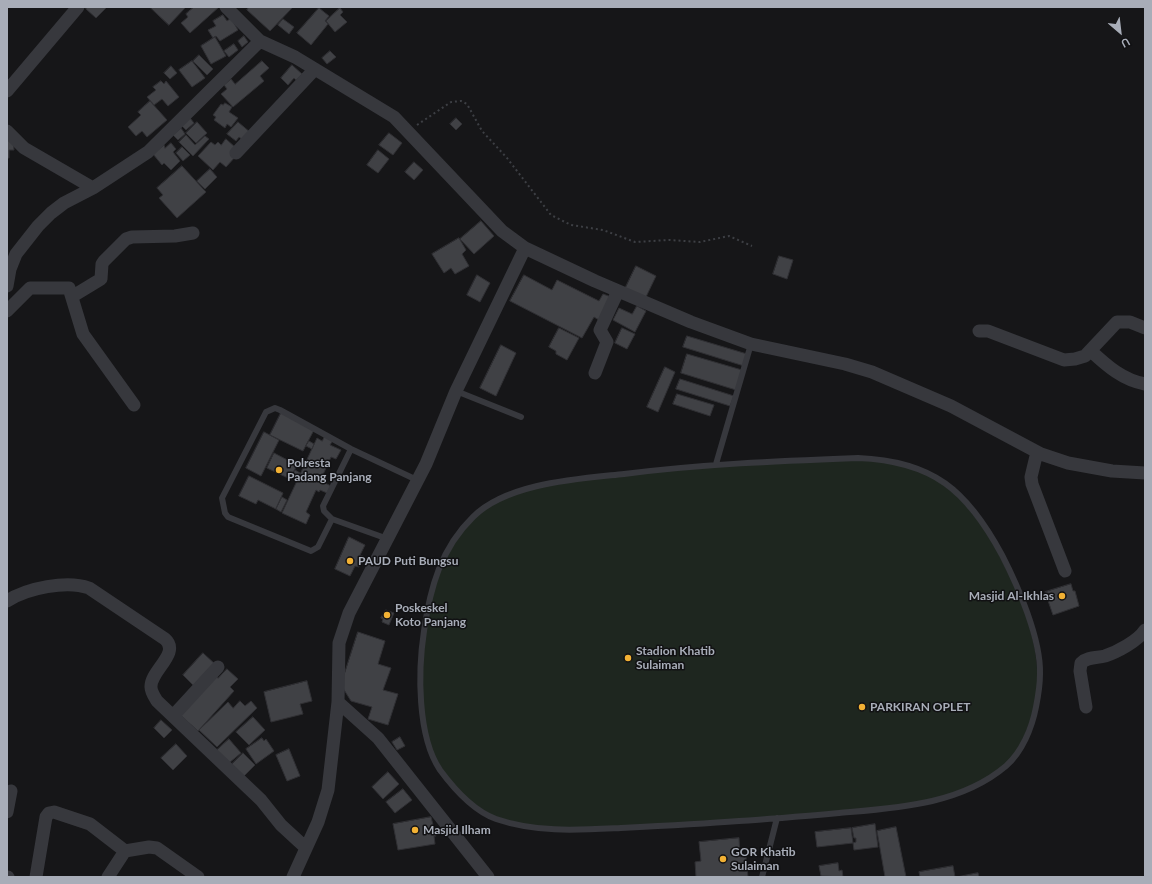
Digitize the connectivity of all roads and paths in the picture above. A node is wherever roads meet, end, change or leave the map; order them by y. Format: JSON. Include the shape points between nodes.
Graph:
{"nodes":[{"id":1,"x":78,"y":7,"type":"edge"},
{"id":2,"x":226,"y":7,"type":"edge"},
{"id":3,"x":260,"y":41,"type":"junction"},
{"id":4,"x":315,"y":69,"type":"junction"},
{"id":5,"x":7,"y":91,"type":"edge"},
{"id":6,"x":7,"y":131,"type":"edge"},
{"id":7,"x":408,"y":131,"type":"junction"},
{"id":8,"x":236,"y":153,"type":"dead end"},
{"id":9,"x":93,"y":188,"type":"junction"},
{"id":10,"x":193,"y":233,"type":"dead end"},
{"id":11,"x":752,"y":246,"type":"dead end"},
{"id":12,"x":525,"y":248,"type":"junction"},
{"id":13,"x":7,"y":286,"type":"edge"},
{"id":14,"x":618,"y":291,"type":"junction"},
{"id":15,"x":73,"y":296,"type":"junction"},
{"id":16,"x":7,"y":311,"type":"edge"},
{"id":17,"x":1145,"y":328,"type":"edge"},
{"id":18,"x":979,"y":331,"type":"dead end"},
{"id":19,"x":750,"y":344,"type":"junction"},
{"id":20,"x":1091,"y":351,"type":"junction"},
{"id":21,"x":595,"y":373,"type":"dead end"},
{"id":22,"x":1145,"y":384,"type":"edge"},
{"id":23,"x":456,"y":391,"type":"junction"},
{"id":24,"x":134,"y":405,"type":"dead end"},
{"id":25,"x":521,"y":417,"type":"dead end"},
{"id":26,"x":352,"y":449,"type":"junction"},
{"id":27,"x":1037,"y":452,"type":"junction"},
{"id":28,"x":716,"y":464,"type":"junction"},
{"id":29,"x":1145,"y":473,"type":"edge"},
{"id":30,"x":417,"y":480,"type":"junction"},
{"id":31,"x":332,"y":519,"type":"junction"},
{"id":32,"x":388,"y":539,"type":"junction"},
{"id":33,"x":1065,"y":571,"type":"dead end"},
{"id":34,"x":7,"y":601,"type":"edge"},
{"id":35,"x":1145,"y":630,"type":"edge"},
{"id":36,"x":218,"y":667,"type":"dead end"},
{"id":37,"x":338,"y":702,"type":"junction"},
{"id":38,"x":1086,"y":706,"type":"dead end"},
{"id":39,"x":173,"y":716,"type":"junction"},
{"id":40,"x":11,"y":791,"type":"dead end"},
{"id":41,"x":7,"y":812,"type":"edge"},
{"id":42,"x":777,"y":818,"type":"junction"},
{"id":43,"x":306,"y":848,"type":"junction"},
{"id":44,"x":125,"y":851,"type":"junction"},
{"id":45,"x":295,"y":876,"type":"edge"},
{"id":46,"x":36,"y":877,"type":"edge"},
{"id":47,"x":108,"y":877,"type":"edge"},
{"id":48,"x":198,"y":877,"type":"edge"},
{"id":49,"x":488,"y":877,"type":"edge"},
{"id":50,"x":762,"y":877,"type":"edge"}],
"edges":[{"from":1,"to":5,"type":"street"},
{"from":2,"to":3,"type":"street"},
{"from":3,"to":4,"type":"street","via":[[296,57]]},
{"from":3,"to":9,"type":"street","via":[[148,152]]},
{"from":4,"to":7,"type":"street","via":[[394,116]]},
{"from":4,"to":8,"type":"street"},
{"from":6,"to":9,"type":"street","via":[[24,148]]},
{"from":7,"to":11,"type":"path","via":[[451,102],[467,104],[482,131],[507,158],[551,215],[558,219],[571,225],[603,230],[635,242],[700,242],[729,236]]},
{"from":7,"to":12,"type":"street","via":[[502,231]]},
{"from":9,"to":13,"type":"street","via":[[64,203],[38,226],[16,254]]},
{"from":10,"to":15,"type":"street","via":[[126,239],[102,264],[101,279]]},
{"from":12,"to":14,"type":"street"},
{"from":12,"to":23,"type":"street"},
{"from":14,"to":19,"type":"street"},
{"from":14,"to":21,"type":"street","via":[[600,330],[607,342]]},
{"from":15,"to":16,"type":"street","via":[[68,287],[45,290],[30,288]]},
{"from":15,"to":24,"type":"street","via":[[83,334]]},
{"from":17,"to":20,"type":"street","via":[[1130,322],[1117,322]]},
{"from":18,"to":20,"type":"street","via":[[988,331],[1064,360],[1085,356]]},
{"from":19,"to":27,"type":"street","via":[[872,372],[951,406]]},
{"from":19,"to":28,"type":"lane"},
{"from":20,"to":22,"type":"street","via":[[1125,378]]},
{"from":23,"to":25,"type":"lane"},
{"from":23,"to":30,"type":"street"},
{"from":26,"to":30,"type":"lane"},
{"from":26,"to":31,"type":"lane","via":[[323,506],[327,516]]},
{"from":26,"to":31,"type":"lane","via":[[275,408],[262,417],[222,498],[228,517],[312,551],[318,547]]},
{"from":27,"to":29,"type":"street","via":[[1068,463]]},
{"from":27,"to":33,"type":"street","via":[[1032,470],[1032,484]]},
{"from":28,"to":42,"type":"lane","via":[[875,459],[903,463],[941,479],[972,508],[995,542],[1016,584],[1033,631],[1039,658],[1038,697],[1029,730],[1015,757],[982,783],[919,804]]},
{"from":28,"to":42,"type":"lane","via":[[535,487],[496,501],[474,516],[448,548],[429,598],[420,676],[424,718],[429,746],[440,769],[473,806],[500,820],[535,828],[568,831]]},
{"from":30,"to":32,"type":"street"},
{"from":31,"to":32,"type":"lane"},
{"from":32,"to":37,"type":"street","via":[[349,613],[339,643]]},
{"from":34,"to":39,"type":"street","via":[[30,591],[79,584],[89,588],[165,639],[170,645],[170,653],[153,678],[151,687],[157,701]]},
{"from":35,"to":38,"type":"street","via":[[1142,635],[1113,652],[1081,663]]},
{"from":36,"to":39,"type":"street"},
{"from":37,"to":43,"type":"street","via":[[328,790]]},
{"from":37,"to":49,"type":"street","via":[[378,738]]},
{"from":39,"to":43,"type":"street","via":[[261,800],[281,825]]},
{"from":40,"to":41,"type":"street"},
{"from":42,"to":50,"type":"lane"},
{"from":43,"to":45,"type":"street"},
{"from":44,"to":46,"type":"street","via":[[90,824],[52,812],[46,818]]},
{"from":44,"to":47,"type":"street"},
{"from":44,"to":48,"type":"street","via":[[154,846]]}]}
